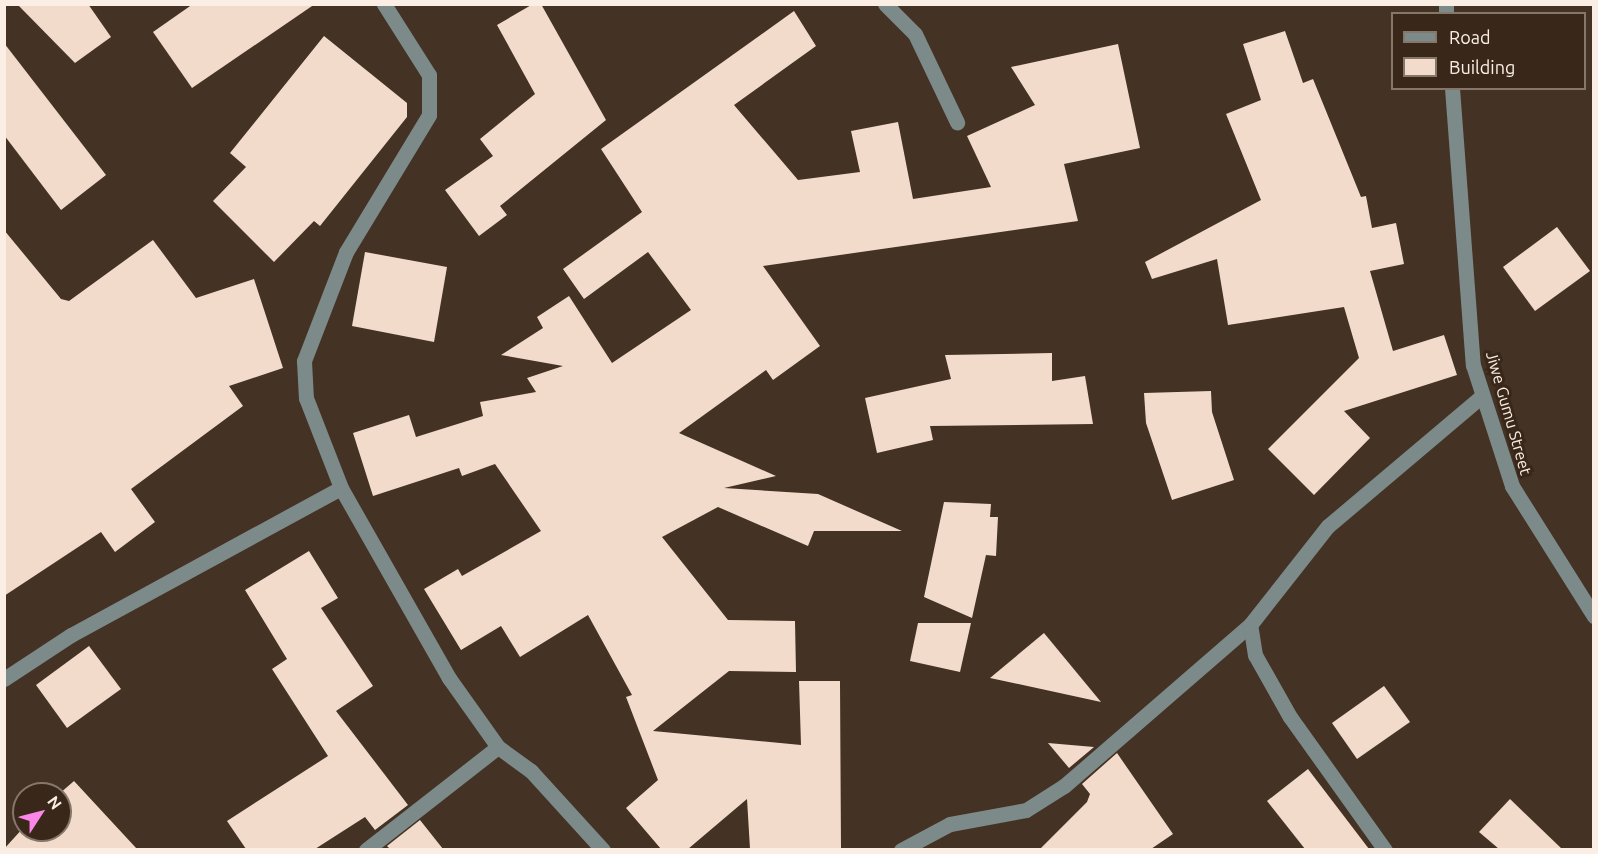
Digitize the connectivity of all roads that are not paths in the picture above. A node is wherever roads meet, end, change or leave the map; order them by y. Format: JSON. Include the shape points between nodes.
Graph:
{"nodes":[{"id":1,"x":384,"y":4,"type":"edge"},
{"id":2,"x":885,"y":4,"type":"edge"},
{"id":3,"x":1452,"y":90,"type":"edge"},
{"id":4,"x":957,"y":122,"type":"dead end"},
{"id":5,"x":1482,"y":396,"type":"junction"},
{"id":6,"x":341,"y":488,"type":"junction"},
{"id":7,"x":1593,"y":616,"type":"edge"},
{"id":8,"x":1250,"y":625,"type":"junction"},
{"id":9,"x":4,"y":679,"type":"edge"},
{"id":10,"x":498,"y":747,"type":"junction"},
{"id":11,"x":366,"y":849,"type":"edge"},
{"id":12,"x":603,"y":849,"type":"edge"},
{"id":13,"x":901,"y":849,"type":"edge"},
{"id":14,"x":1385,"y":849,"type":"edge"}],
"edges":[{"from":1,"to":6,"type":"street","via":[[429,75],[429,115],[346,252],[304,361],[306,398]]},
{"from":2,"to":4,"type":"street","via":[[915,34]]},
{"from":3,"to":5,"type":"street","name":"Jiwe Gumu Street","via":[[1473,365]]},
{"from":5,"to":7,"type":"street","name":"Jiwe Gumu Street","via":[[1512,486]]},
{"from":5,"to":8,"type":"street","via":[[1328,526]]},
{"from":6,"to":9,"type":"street","via":[[71,635]]},
{"from":6,"to":10,"type":"street","via":[[449,678]]},
{"from":8,"to":13,"type":"street","via":[[1064,786],[1026,810],[950,824]]},
{"from":8,"to":14,"type":"street","via":[[1255,656],[1290,717]]},
{"from":10,"to":11,"type":"street"},
{"from":10,"to":12,"type":"street","via":[[531,771]]}]}
